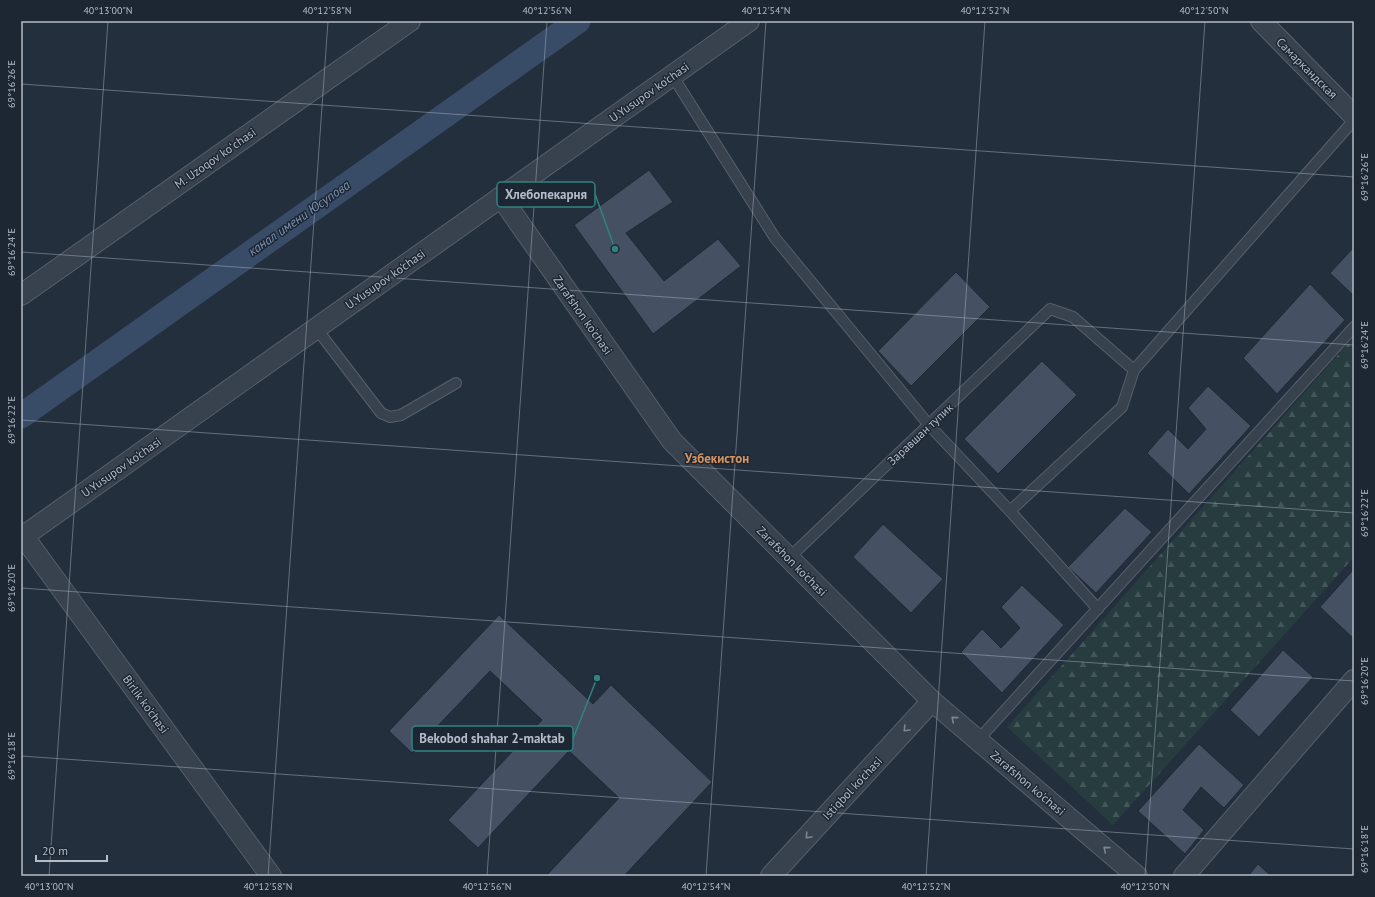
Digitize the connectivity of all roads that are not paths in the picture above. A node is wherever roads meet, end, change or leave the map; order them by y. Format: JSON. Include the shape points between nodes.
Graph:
{"nodes":[{"id":1,"x":410,"y":21,"type":"edge"},
{"id":2,"x":749,"y":21,"type":"edge"},
{"id":3,"x":1261,"y":21,"type":"edge"},
{"id":4,"x":672,"y":75,"type":"junction"},
{"id":5,"x":1354,"y":116,"type":"edge"},
{"id":6,"x":1354,"y":120,"type":"edge"},
{"id":7,"x":501,"y":197,"type":"junction"},
{"id":8,"x":21,"y":295,"type":"edge"},
{"id":9,"x":1354,"y":327,"type":"edge"},
{"id":10,"x":316,"y":328,"type":"junction"},
{"id":11,"x":1134,"y":370,"type":"junction"},
{"id":12,"x":456,"y":383,"type":"dead end"},
{"id":13,"x":929,"y":425,"type":"junction"},
{"id":14,"x":1010,"y":511,"type":"junction"},
{"id":15,"x":22,"y":536,"type":"edge"},
{"id":16,"x":788,"y":558,"type":"junction"},
{"id":17,"x":1098,"y":608,"type":"junction"},
{"id":18,"x":1354,"y":680,"type":"edge"},
{"id":19,"x":932,"y":701,"type":"junction"},
{"id":20,"x":978,"y":740,"type":"junction"},
{"id":21,"x":271,"y":876,"type":"edge"},
{"id":22,"x":771,"y":876,"type":"edge"},
{"id":23,"x":1136,"y":876,"type":"edge"},
{"id":24,"x":1184,"y":876,"type":"edge"}],
"edges":[{"from":1,"to":8,"type":"street","name":"M. Uzoqov koʻchasi"},
{"from":2,"to":4,"type":"street","name":"U.Yusupov ko'chasi"},
{"from":3,"to":5,"type":"street","name":"Самаркандская"},
{"from":4,"to":7,"type":"street","name":"U.Yusupov ko'chasi"},
{"from":4,"to":13,"type":"lane","via":[[775,238]]},
{"from":6,"to":11,"type":"lane"},
{"from":7,"to":10,"type":"street","name":"U.Yusupov ko'chasi"},
{"from":7,"to":16,"type":"street","name":"Zarafshon ko'chasi","via":[[672,441]]},
{"from":9,"to":17,"type":"lane"},
{"from":10,"to":12,"type":"lane","via":[[381,413],[390,417],[401,416]]},
{"from":10,"to":15,"type":"street","name":"U.Yusupov ko'chasi"},
{"from":11,"to":13,"type":"lane","name":"Заравшан тупик","via":[[1073,317],[1050,309]]},
{"from":11,"to":14,"type":"lane","via":[[1122,408]]},
{"from":13,"to":14,"type":"lane"},
{"from":13,"to":16,"type":"lane","name":"Заравшан тупик"},
{"from":14,"to":17,"type":"lane"},
{"from":15,"to":21,"type":"street","name":"Birlik ko'chasi"},
{"from":16,"to":19,"type":"street","name":"Zarafshon ko'chasi"},
{"from":17,"to":20,"type":"lane"},
{"from":18,"to":24,"type":"street"},
{"from":20,"to":19,"type":"street","name":"Zarafshon ko'chasi","one_way":true},
{"from":19,"to":22,"type":"street","name":"Istiqbol ko'chasi","one_way":true},
{"from":23,"to":20,"type":"street","name":"Zarafshon ko'chasi","one_way":true}]}
